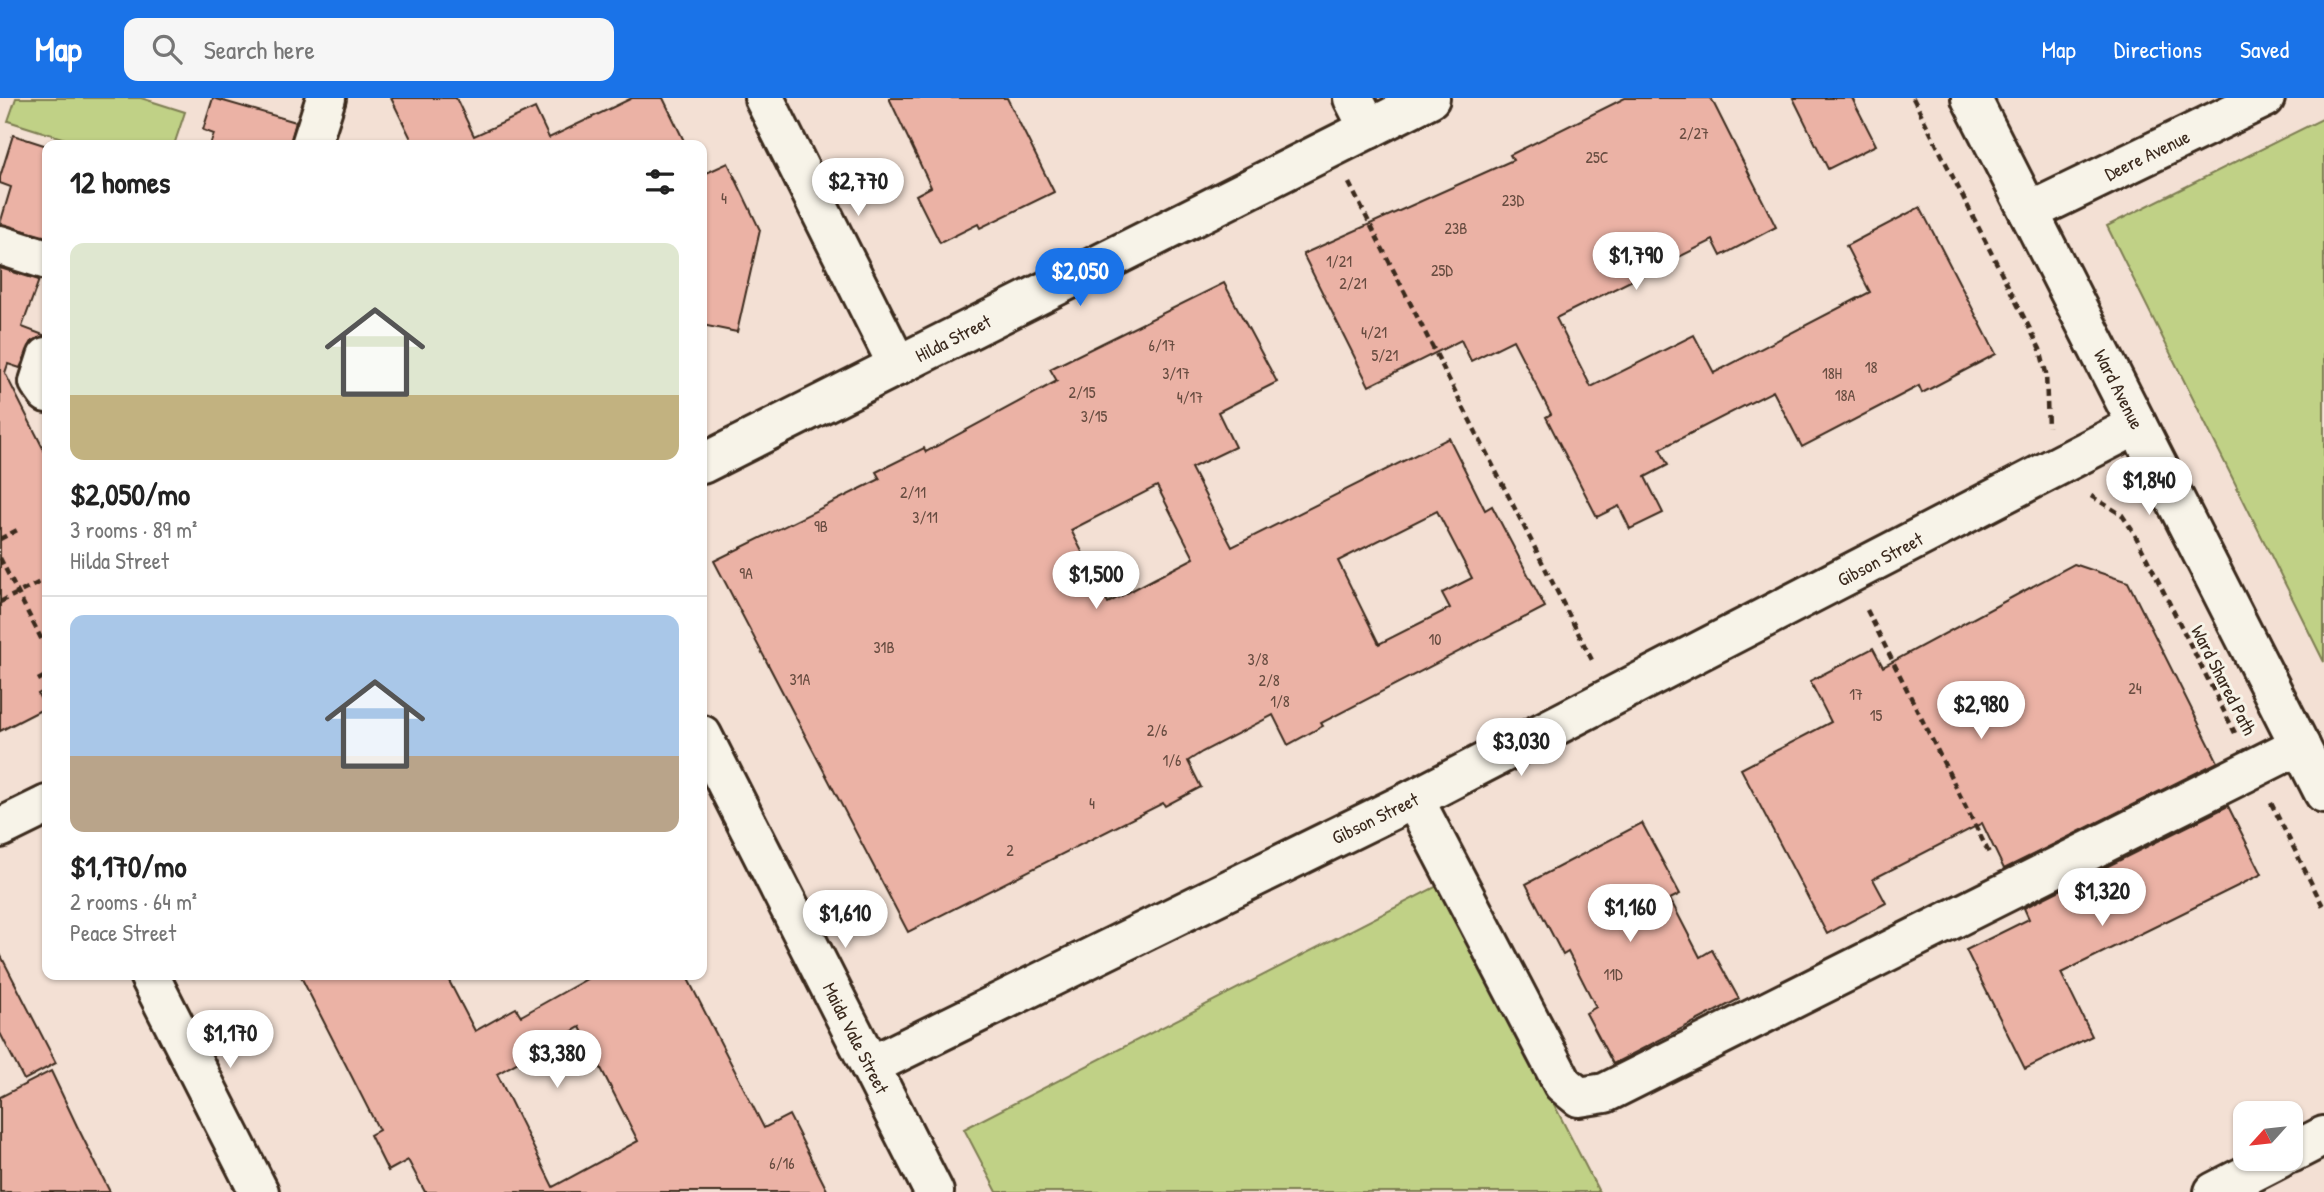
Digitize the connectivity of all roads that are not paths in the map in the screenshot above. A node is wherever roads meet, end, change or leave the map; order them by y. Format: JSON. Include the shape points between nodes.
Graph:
{"nodes":[{"id":1,"x":326,"y":98,"type":"edge"},
{"id":2,"x":764,"y":98,"type":"edge"},
{"id":3,"x":1430,"y":98,"type":"edge"},
{"id":4,"x":1971,"y":98,"type":"edge"},
{"id":5,"x":2265,"y":98,"type":"edge"},
{"id":6,"x":1361,"y":113,"type":"edge"},
{"id":7,"x":313,"y":140,"type":"edge"},
{"id":8,"x":2029,"y":212,"type":"junction"},
{"id":9,"x":0,"y":244,"type":"edge"},
{"id":10,"x":42,"y":258,"type":"edge"},
{"id":11,"x":898,"y":366,"type":"junction"},
{"id":12,"x":2137,"y":425,"type":"junction"},
{"id":13,"x":707,"y":462,"type":"edge"},
{"id":14,"x":707,"y":745,"type":"edge"},
{"id":15,"x":2300,"y":745,"type":"junction"},
{"id":16,"x":2324,"y":793,"type":"edge"},
{"id":17,"x":1414,"y":799,"type":"junction"},
{"id":18,"x":42,"y":807,"type":"edge"},
{"id":19,"x":0,"y":828,"type":"edge"},
{"id":20,"x":152,"y":980,"type":"edge"},
{"id":21,"x":870,"y":1066,"type":"junction"},
{"id":22,"x":2324,"y":1136,"type":"edge"},
{"id":23,"x":2303,"y":1147,"type":"edge"},
{"id":24,"x":2255,"y":1171,"type":"edge"},
{"id":25,"x":259,"y":1192,"type":"edge"},
{"id":26,"x":934,"y":1192,"type":"edge"},
{"id":27,"x":2214,"y":1192,"type":"edge"}],
"edges":[{"from":1,"to":7,"type":"street"},
{"from":2,"to":11,"type":"street"},
{"from":3,"to":6,"type":"street","name":"Hilda Street"},
{"from":4,"to":8,"type":"street","name":"Ward Avenue"},
{"from":5,"to":8,"type":"street","name":"Deere Avenue"},
{"from":6,"to":11,"type":"street","name":"Hilda Street","via":[[1331,148]]},
{"from":8,"to":12,"type":"street","name":"Ward Avenue"},
{"from":9,"to":10,"type":"street"},
{"from":11,"to":13,"type":"street","name":"Hilda Street"},
{"from":12,"to":15,"type":"street","name":"Ward Avenue"},
{"from":12,"to":17,"type":"street","name":"Gibson Street"},
{"from":14,"to":21,"type":"street","name":"Maida Vale Street"},
{"from":15,"to":16,"type":"street","name":"Ward Avenue"},
{"from":15,"to":17,"type":"street","via":[[1605,1093],[1579,1097],[1563,1084]]},
{"from":17,"to":21,"type":"street","name":"Gibson Street"},
{"from":18,"to":19,"type":"street"},
{"from":20,"to":25,"type":"street"},
{"from":21,"to":26,"type":"street","name":"Maida Vale Street"},
{"from":22,"to":23,"type":"street"},
{"from":24,"to":27,"type":"street"}]}
